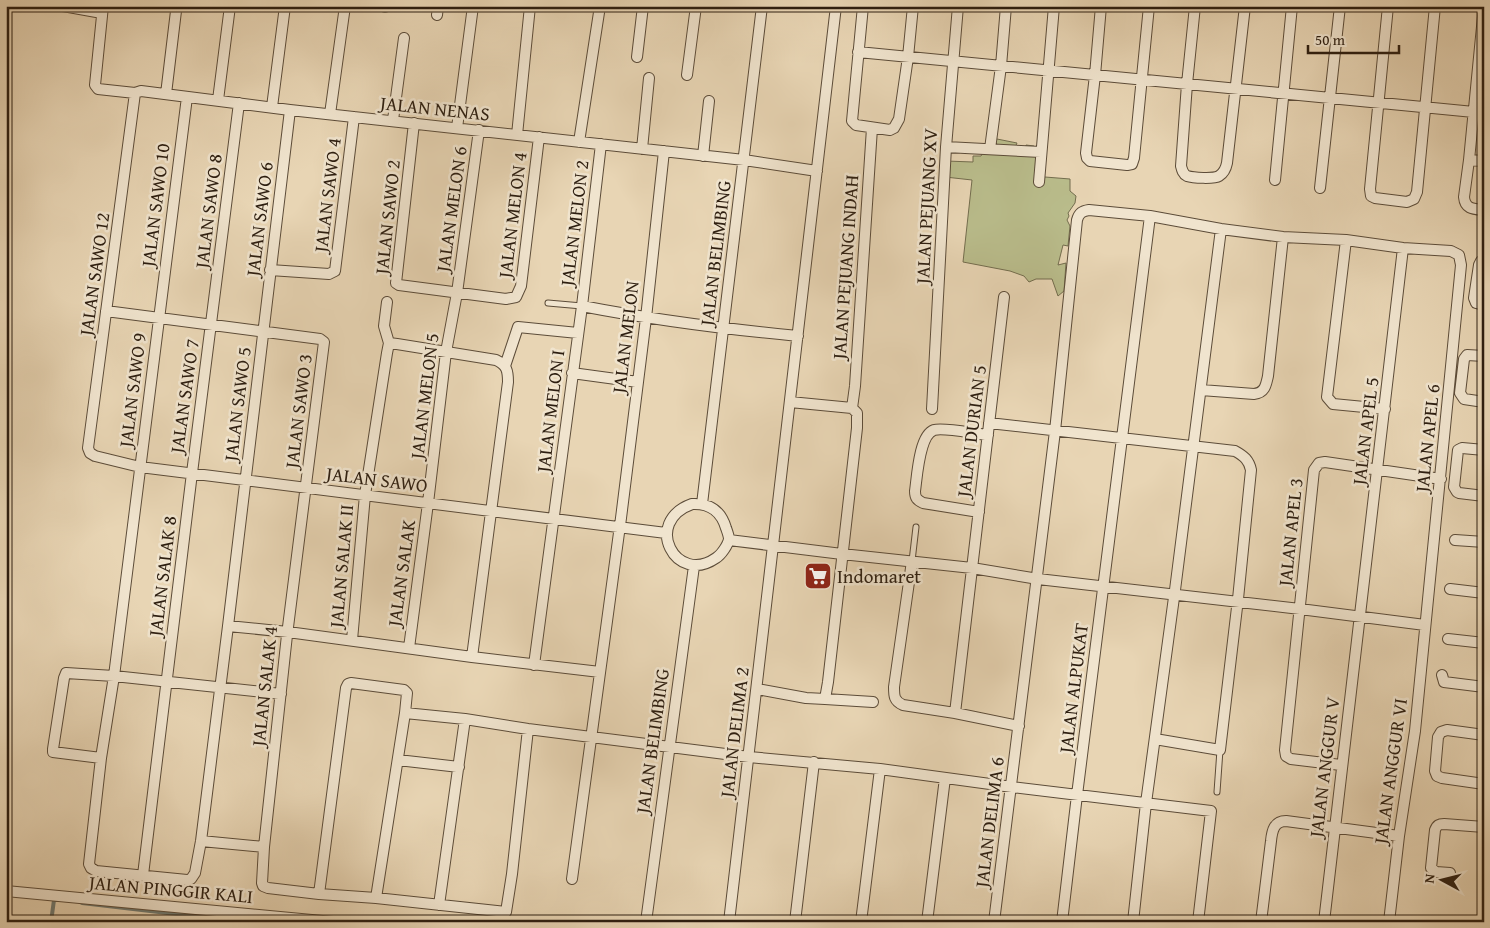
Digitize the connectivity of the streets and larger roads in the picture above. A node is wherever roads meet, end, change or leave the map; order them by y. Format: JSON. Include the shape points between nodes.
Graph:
{"nodes":[{"id":1,"x":63,"y":6,"type":"edge"},
{"id":2,"x":230,"y":6,"type":"edge"},
{"id":3,"x":284,"y":6,"type":"edge"},
{"id":4,"x":345,"y":6,"type":"edge"},
{"id":5,"x":473,"y":6,"type":"edge"},
{"id":6,"x":530,"y":6,"type":"edge"},
{"id":7,"x":600,"y":6,"type":"edge"},
{"id":8,"x":643,"y":6,"type":"edge"},
{"id":9,"x":696,"y":6,"type":"edge"},
{"id":10,"x":762,"y":6,"type":"edge"},
{"id":11,"x":836,"y":6,"type":"edge"},
{"id":12,"x":863,"y":6,"type":"edge"},
{"id":13,"x":913,"y":6,"type":"edge"},
{"id":14,"x":958,"y":6,"type":"edge"},
{"id":15,"x":1006,"y":6,"type":"edge"},
{"id":16,"x":1054,"y":6,"type":"edge"},
{"id":17,"x":1101,"y":6,"type":"edge"},
{"id":18,"x":1149,"y":6,"type":"edge"},
{"id":19,"x":1195,"y":6,"type":"edge"},
{"id":20,"x":1245,"y":6,"type":"edge"},
{"id":21,"x":1292,"y":6,"type":"edge"},
{"id":22,"x":1340,"y":6,"type":"edge"},
{"id":23,"x":1388,"y":6,"type":"edge"},
{"id":24,"x":1435,"y":6,"type":"edge"},
{"id":25,"x":1484,"y":6,"type":"edge"},
{"id":26,"x":103,"y":10,"type":"edge"},
{"id":27,"x":176,"y":11,"type":"dead end"},
{"id":28,"x":404,"y":38,"type":"dead end"},
{"id":29,"x":858,"y":52,"type":"junction"},
{"id":30,"x":636,"y":57,"type":"dead end"},
{"id":31,"x":908,"y":57,"type":"junction"},
{"id":32,"x":953,"y":62,"type":"junction"},
{"id":33,"x":1001,"y":66,"type":"junction"},
{"id":34,"x":1047,"y":71,"type":"junction"},
{"id":35,"x":687,"y":74,"type":"dead end"},
{"id":36,"x":1095,"y":76,"type":"junction"},
{"id":37,"x":649,"y":78,"type":"dead end"},
{"id":38,"x":1142,"y":80,"type":"junction"},
{"id":39,"x":1187,"y":84,"type":"junction"},
{"id":40,"x":1236,"y":89,"type":"junction"},
{"id":41,"x":135,"y":92,"type":"junction"},
{"id":42,"x":166,"y":94,"type":"junction"},
{"id":43,"x":1284,"y":94,"type":"junction"},
{"id":44,"x":187,"y":97,"type":"junction"},
{"id":45,"x":1329,"y":98,"type":"junction"},
{"id":46,"x":218,"y":100,"type":"junction"},
{"id":47,"x":709,"y":101,"type":"dead end"},
{"id":48,"x":239,"y":103,"type":"junction"},
{"id":49,"x":1378,"y":103,"type":"junction"},
{"id":50,"x":272,"y":106,"type":"junction"},
{"id":51,"x":1425,"y":108,"type":"junction"},
{"id":52,"x":290,"y":110,"type":"junction"},
{"id":53,"x":1473,"y":112,"type":"junction"},
{"id":54,"x":1484,"y":113,"type":"edge"},
{"id":55,"x":330,"y":114,"type":"junction"},
{"id":56,"x":354,"y":117,"type":"junction"},
{"id":57,"x":393,"y":120,"type":"junction"},
{"id":58,"x":414,"y":123,"type":"junction"},
{"id":59,"x":457,"y":128,"type":"junction"},
{"id":60,"x":872,"y":128,"type":"junction"},
{"id":61,"x":479,"y":130,"type":"junction"},
{"id":62,"x":517,"y":135,"type":"junction"},
{"id":63,"x":539,"y":137,"type":"junction"},
{"id":64,"x":579,"y":142,"type":"junction"},
{"id":65,"x":601,"y":144,"type":"junction"},
{"id":66,"x":946,"y":147,"type":"junction"},
{"id":67,"x":642,"y":149,"type":"junction"},
{"id":68,"x":990,"y":149,"type":"junction"},
{"id":69,"x":664,"y":151,"type":"junction"},
{"id":70,"x":1042,"y":152,"type":"junction"},
{"id":71,"x":703,"y":156,"type":"junction"},
{"id":72,"x":744,"y":160,"type":"junction"},
{"id":73,"x":1469,"y":160,"type":"junction"},
{"id":74,"x":1484,"y":161,"type":"edge"},
{"id":75,"x":817,"y":171,"type":"junction"},
{"id":76,"x":1276,"y":180,"type":"dead end"},
{"id":77,"x":1040,"y":182,"type":"dead end"},
{"id":78,"x":1320,"y":188,"type":"dead end"},
{"id":79,"x":1484,"y":210,"type":"edge"},
{"id":80,"x":1150,"y":216,"type":"junction"},
{"id":81,"x":1221,"y":229,"type":"junction"},
{"id":82,"x":1283,"y":237,"type":"junction"},
{"id":83,"x":1346,"y":240,"type":"junction"},
{"id":84,"x":1403,"y":248,"type":"junction"},
{"id":85,"x":1484,"y":260,"type":"edge"},
{"id":86,"x":270,"y":270,"type":"junction"},
{"id":87,"x":457,"y":293,"type":"junction"},
{"id":88,"x":1004,"y":297,"type":"dead end"},
{"id":89,"x":388,"y":302,"type":"dead end"},
{"id":90,"x":1484,"y":305,"type":"edge"},
{"id":91,"x":582,"y":306,"type":"junction"},
{"id":92,"x":106,"y":310,"type":"junction"},
{"id":93,"x":158,"y":317,"type":"junction"},
{"id":94,"x":646,"y":318,"type":"junction"},
{"id":95,"x":212,"y":324,"type":"junction"},
{"id":96,"x":723,"y":329,"type":"junction"},
{"id":97,"x":263,"y":332,"type":"junction"},
{"id":98,"x":578,"y":333,"type":"junction"},
{"id":99,"x":798,"y":336,"type":"junction"},
{"id":100,"x":388,"y":343,"type":"junction"},
{"id":101,"x":446,"y":352,"type":"junction"},
{"id":102,"x":1484,"y":356,"type":"edge"},
{"id":103,"x":505,"y":366,"type":"junction"},
{"id":104,"x":572,"y":373,"type":"junction"},
{"id":105,"x":638,"y":382,"type":"junction"},
{"id":106,"x":1201,"y":390,"type":"junction"},
{"id":107,"x":790,"y":402,"type":"junction"},
{"id":108,"x":1484,"y":402,"type":"edge"},
{"id":109,"x":852,"y":408,"type":"junction"},
{"id":110,"x":932,"y":409,"type":"dead end"},
{"id":111,"x":1385,"y":409,"type":"junction"},
{"id":112,"x":989,"y":423,"type":"junction"},
{"id":113,"x":1056,"y":430,"type":"junction"},
{"id":114,"x":988,"y":435,"type":"junction"},
{"id":115,"x":1122,"y":438,"type":"junction"},
{"id":116,"x":1194,"y":446,"type":"junction"},
{"id":117,"x":88,"y":448,"type":"joint"},
{"id":118,"x":1484,"y":450,"type":"edge"},
{"id":119,"x":140,"y":467,"type":"junction"},
{"id":120,"x":1378,"y":469,"type":"junction"},
{"id":121,"x":192,"y":473,"type":"junction"},
{"id":122,"x":1441,"y":479,"type":"junction"},
{"id":123,"x":246,"y":480,"type":"junction"},
{"id":124,"x":306,"y":488,"type":"junction"},
{"id":125,"x":365,"y":495,"type":"junction"},
{"id":126,"x":1484,"y":496,"type":"edge"},
{"id":127,"x":428,"y":503,"type":"junction"},
{"id":128,"x":702,"y":504,"type":"junction"},
{"id":129,"x":491,"y":511,"type":"junction"},
{"id":130,"x":979,"y":512,"type":"junction"},
{"id":131,"x":553,"y":519,"type":"junction"},
{"id":132,"x":620,"y":527,"type":"junction"},
{"id":133,"x":666,"y":533,"type":"junction"},
{"id":134,"x":729,"y":540,"type":"junction"},
{"id":135,"x":1456,"y":540,"type":"dead end"},
{"id":136,"x":1484,"y":542,"type":"edge"},
{"id":137,"x":774,"y":546,"type":"junction"},
{"id":138,"x":842,"y":554,"type":"junction"},
{"id":139,"x":912,"y":561,"type":"junction"},
{"id":140,"x":694,"y":566,"type":"junction"},
{"id":141,"x":972,"y":568,"type":"junction"},
{"id":142,"x":1038,"y":578,"type":"junction"},
{"id":143,"x":1103,"y":586,"type":"junction"},
{"id":144,"x":1450,"y":589,"type":"dead end"},
{"id":145,"x":1484,"y":593,"type":"edge"},
{"id":146,"x":1175,"y":594,"type":"junction"},
{"id":147,"x":1238,"y":602,"type":"junction"},
{"id":148,"x":1300,"y":608,"type":"junction"},
{"id":149,"x":1360,"y":617,"type":"junction"},
{"id":150,"x":1425,"y":625,"type":"junction"},
{"id":151,"x":228,"y":626,"type":"junction"},
{"id":152,"x":288,"y":632,"type":"junction"},
{"id":153,"x":352,"y":640,"type":"junction"},
{"id":154,"x":1448,"y":640,"type":"dead end"},
{"id":155,"x":1484,"y":643,"type":"edge"},
{"id":156,"x":409,"y":648,"type":"junction"},
{"id":157,"x":472,"y":657,"type":"junction"},
{"id":158,"x":534,"y":665,"type":"junction"},
{"id":159,"x":600,"y":672,"type":"junction"},
{"id":160,"x":1442,"y":675,"type":"dead end"},
{"id":161,"x":114,"y":676,"type":"junction"},
{"id":162,"x":167,"y":682,"type":"junction"},
{"id":163,"x":1484,"y":687,"type":"edge"},
{"id":164,"x":220,"y":688,"type":"junction"},
{"id":165,"x":757,"y":689,"type":"junction"},
{"id":166,"x":281,"y":694,"type":"junction"},
{"id":167,"x":825,"y":699,"type":"junction"},
{"id":168,"x":873,"y":702,"type":"dead end"},
{"id":169,"x":405,"y":713,"type":"junction"},
{"id":170,"x":955,"y":713,"type":"junction"},
{"id":171,"x":465,"y":719,"type":"junction"},
{"id":172,"x":1019,"y":726,"type":"junction"},
{"id":173,"x":528,"y":729,"type":"junction"},
{"id":174,"x":1484,"y":735,"type":"edge"},
{"id":175,"x":592,"y":737,"type":"junction"},
{"id":176,"x":1155,"y":739,"type":"junction"},
{"id":177,"x":670,"y":746,"type":"junction"},
{"id":178,"x":749,"y":757,"type":"junction"},
{"id":179,"x":101,"y":758,"type":"junction"},
{"id":180,"x":398,"y":760,"type":"junction"},
{"id":181,"x":814,"y":762,"type":"junction"},
{"id":182,"x":1341,"y":765,"type":"junction"},
{"id":183,"x":459,"y":766,"type":"junction"},
{"id":184,"x":880,"y":769,"type":"junction"},
{"id":185,"x":945,"y":778,"type":"junction"},
{"id":186,"x":1484,"y":784,"type":"edge"},
{"id":187,"x":1012,"y":788,"type":"junction"},
{"id":188,"x":1077,"y":795,"type":"junction"},
{"id":189,"x":1146,"y":802,"type":"junction"},
{"id":190,"x":1334,"y":827,"type":"junction"},
{"id":191,"x":1484,"y":827,"type":"edge"},
{"id":192,"x":1399,"y":836,"type":"junction"},
{"id":193,"x":201,"y":841,"type":"junction"},
{"id":194,"x":264,"y":847,"type":"junction"},
{"id":195,"x":1450,"y":874,"type":"dead end"},
{"id":196,"x":143,"y":875,"type":"junction"},
{"id":197,"x":572,"y":879,"type":"dead end"},
{"id":198,"x":6,"y":891,"type":"edge"},
{"id":199,"x":319,"y":894,"type":"junction"},
{"id":200,"x":376,"y":898,"type":"junction"},
{"id":201,"x":439,"y":905,"type":"junction"},
{"id":202,"x":333,"y":922,"type":"edge"},
{"id":203,"x":646,"y":922,"type":"edge"},
{"id":204,"x":729,"y":922,"type":"edge"},
{"id":205,"x":795,"y":922,"type":"edge"},
{"id":206,"x":861,"y":922,"type":"edge"},
{"id":207,"x":927,"y":922,"type":"edge"},
{"id":208,"x":994,"y":922,"type":"edge"},
{"id":209,"x":1062,"y":922,"type":"edge"},
{"id":210,"x":1133,"y":922,"type":"edge"},
{"id":211,"x":1198,"y":922,"type":"edge"},
{"id":212,"x":1261,"y":922,"type":"edge"},
{"id":213,"x":1324,"y":922,"type":"edge"},
{"id":214,"x":1389,"y":922,"type":"edge"}],
"edges":[{"from":1,"to":26,"type":"street"},
{"from":2,"to":46,"type":"street"},
{"from":3,"to":50,"type":"street"},
{"from":4,"to":55,"type":"street"},
{"from":5,"to":59,"type":"street"},
{"from":6,"to":62,"type":"street"},
{"from":7,"to":64,"type":"street"},
{"from":8,"to":30,"type":"street"},
{"from":9,"to":35,"type":"street"},
{"from":10,"to":72,"type":"street","name":"JALAN BELIMBING"},
{"from":11,"to":75,"type":"street","name":"JALAN DELIMA 2"},
{"from":12,"to":29,"type":"street"},
{"from":13,"to":31,"type":"street"},
{"from":14,"to":32,"type":"street","name":"JALAN PEJUANG XV"},
{"from":15,"to":33,"type":"street"},
{"from":16,"to":34,"type":"street"},
{"from":17,"to":36,"type":"street"},
{"from":18,"to":38,"type":"street"},
{"from":19,"to":39,"type":"street"},
{"from":20,"to":40,"type":"street"},
{"from":21,"to":43,"type":"street"},
{"from":22,"to":45,"type":"street"},
{"from":23,"to":49,"type":"street"},
{"from":24,"to":51,"type":"street"},
{"from":25,"to":53,"type":"street"},
{"from":26,"to":41,"type":"street","name":"JALAN NENAS","via":[[94,85],[98,89]]},
{"from":27,"to":42,"type":"street"},
{"from":28,"to":57,"type":"street"},
{"from":29,"to":31,"type":"street"},
{"from":29,"to":60,"type":"street","via":[[852,121],[854,125]]},
{"from":31,"to":32,"type":"street"},
{"from":31,"to":60,"type":"street","via":[[897,125],[890,130]]},
{"from":32,"to":33,"type":"street"},
{"from":32,"to":66,"type":"street","name":"JALAN PEJUANG XV"},
{"from":33,"to":34,"type":"street"},
{"from":33,"to":68,"type":"street"},
{"from":34,"to":36,"type":"street"},
{"from":34,"to":70,"type":"street"},
{"from":36,"to":38,"type":"street"},
{"from":36,"to":38,"type":"street","via":[[1086,153],[1090,161],[1110,164],[1127,165],[1134,161]]},
{"from":37,"to":67,"type":"street"},
{"from":38,"to":39,"type":"street"},
{"from":39,"to":40,"type":"street"},
{"from":39,"to":40,"type":"street","via":[[1181,166],[1183,172],[1191,177],[1218,177],[1226,168]]},
{"from":40,"to":43,"type":"street"},
{"from":41,"to":42,"type":"street","name":"JALAN NENAS"},
{"from":41,"to":92,"type":"street","name":"JALAN SAWO 12"},
{"from":42,"to":44,"type":"street","name":"JALAN NENAS"},
{"from":43,"to":45,"type":"street"},
{"from":43,"to":76,"type":"street"},
{"from":44,"to":46,"type":"street","name":"JALAN NENAS"},
{"from":44,"to":93,"type":"street","name":"JALAN SAWO 10"},
{"from":45,"to":49,"type":"street"},
{"from":45,"to":78,"type":"street"},
{"from":46,"to":48,"type":"street","name":"JALAN NENAS"},
{"from":47,"to":71,"type":"street"},
{"from":48,"to":50,"type":"street","name":"JALAN NENAS"},
{"from":48,"to":95,"type":"street","name":"JALAN SAWO 8"},
{"from":49,"to":51,"type":"street"},
{"from":49,"to":51,"type":"street","via":[[1370,193],[1375,198],[1408,202],[1417,192]]},
{"from":50,"to":52,"type":"street","name":"JALAN NENAS"},
{"from":51,"to":53,"type":"street"},
{"from":52,"to":55,"type":"street","name":"JALAN NENAS"},
{"from":52,"to":86,"type":"street","name":"JALAN SAWO 6"},
{"from":53,"to":54,"type":"street"},
{"from":53,"to":73,"type":"street"},
{"from":55,"to":56,"type":"street","name":"JALAN NENAS"},
{"from":56,"to":57,"type":"street","name":"JALAN NENAS"},
{"from":56,"to":86,"type":"street","name":"JALAN SAWO 4","via":[[335,271],[329,274]]},
{"from":57,"to":58,"type":"street","name":"JALAN NENAS"},
{"from":58,"to":59,"type":"street","name":"JALAN NENAS"},
{"from":58,"to":87,"type":"street","name":"JALAN SAWO 2","via":[[395,281],[399,286]]},
{"from":59,"to":61,"type":"street","name":"JALAN NENAS"},
{"from":60,"to":109,"type":"street","name":"JALAN PEJUANG INDAH"},
{"from":61,"to":62,"type":"street","name":"JALAN NENAS"},
{"from":61,"to":87,"type":"street","name":"JALAN MELON 6"},
{"from":62,"to":63,"type":"street","name":"JALAN NENAS"},
{"from":63,"to":64,"type":"street","name":"JALAN NENAS"},
{"from":63,"to":87,"type":"street","name":"JALAN MELON 4","via":[[519,293],[506,299]]},
{"from":64,"to":65,"type":"street","name":"JALAN NENAS"},
{"from":65,"to":67,"type":"street","name":"JALAN NENAS"},
{"from":65,"to":91,"type":"street","name":"JALAN MELON 2"},
{"from":66,"to":68,"type":"street"},
{"from":66,"to":110,"type":"street","name":"JALAN PEJUANG XV"},
{"from":67,"to":69,"type":"street","name":"JALAN NENAS"},
{"from":68,"to":70,"type":"street"},
{"from":69,"to":71,"type":"street","name":"JALAN NENAS"},
{"from":69,"to":94,"type":"street","name":"JALAN MELON"},
{"from":70,"to":77,"type":"street"},
{"from":71,"to":72,"type":"street","name":"JALAN NENAS"},
{"from":72,"to":75,"type":"street","name":"JALAN NENAS"},
{"from":72,"to":96,"type":"street","name":"JALAN BELIMBING"},
{"from":73,"to":74,"type":"street"},
{"from":73,"to":79,"type":"street","via":[[1464,202],[1470,208]]},
{"from":75,"to":99,"type":"street","name":"JALAN DELIMA 2"},
{"from":80,"to":81,"type":"street"},
{"from":80,"to":113,"type":"street","name":"JALAN DELIMA 6","via":[[1089,210],[1079,215]]},
{"from":80,"to":115,"type":"street","name":"JALAN ALPUKAT"},
{"from":81,"to":82,"type":"street"},
{"from":81,"to":106,"type":"street"},
{"from":82,"to":83,"type":"street"},
{"from":82,"to":106,"type":"street","via":[[1264,389],[1258,394]]},
{"from":83,"to":84,"type":"street"},
{"from":83,"to":111,"type":"street","via":[[1327,398],[1333,404]]},
{"from":84,"to":111,"type":"street","name":"JALAN APEL 5"},
{"from":84,"to":122,"type":"street","name":"JALAN APEL 6","via":[[1451,251],[1459,255],[1461,265]]},
{"from":85,"to":90,"type":"street","via":[[1479,265],[1474,298],[1476,303]]},
{"from":86,"to":97,"type":"street","name":"JALAN SAWO 6"},
{"from":87,"to":101,"type":"street","name":"JALAN MELON 5"},
{"from":88,"to":112,"type":"street","name":"JALAN DURIAN 5"},
{"from":89,"to":100,"type":"street","name":"JALAN SALAK II","via":[[384,326]]},
{"from":91,"to":94,"type":"street"},
{"from":91,"to":98,"type":"street","name":"JALAN MELON I"},
{"from":92,"to":93,"type":"street"},
{"from":92,"to":117,"type":"street","name":"JALAN SAWO 12"},
{"from":93,"to":95,"type":"street"},
{"from":93,"to":119,"type":"street","name":"JALAN SAWO 9"},
{"from":94,"to":96,"type":"street"},
{"from":94,"to":105,"type":"street","name":"JALAN MELON"},
{"from":95,"to":97,"type":"street"},
{"from":95,"to":121,"type":"street","name":"JALAN SAWO 7"},
{"from":96,"to":99,"type":"street"},
{"from":96,"to":128,"type":"street","name":"JALAN BELIMBING"},
{"from":97,"to":123,"type":"street","name":"JALAN SAWO 5"},
{"from":97,"to":124,"type":"street","name":"JALAN SAWO 3","via":[[324,342]]},
{"from":98,"to":103,"type":"street","via":[[518,326]]},
{"from":98,"to":104,"type":"street","name":"JALAN MELON I"},
{"from":99,"to":107,"type":"street","name":"JALAN DELIMA 2"},
{"from":100,"to":101,"type":"street"},
{"from":100,"to":125,"type":"street","name":"JALAN SALAK II"},
{"from":101,"to":103,"type":"street","via":[[496,360]]},
{"from":101,"to":127,"type":"street","name":"JALAN MELON 5"},
{"from":102,"to":108,"type":"street","via":[[1467,355],[1464,359],[1460,393],[1464,399]]},
{"from":103,"to":129,"type":"street","via":[[508,382]]},
{"from":104,"to":105,"type":"street"},
{"from":104,"to":131,"type":"street","name":"JALAN MELON I"},
{"from":105,"to":132,"type":"street","name":"JALAN MELON"},
{"from":106,"to":116,"type":"street"},
{"from":107,"to":109,"type":"street"},
{"from":107,"to":137,"type":"street","name":"JALAN DELIMA 2"},
{"from":109,"to":138,"type":"street","name":"JALAN PEJUANG INDAH","via":[[857,413],[857,428]]},
{"from":111,"to":120,"type":"street","name":"JALAN APEL 5"},
{"from":112,"to":113,"type":"street"},
{"from":112,"to":114,"type":"street","name":"JALAN DURIAN 5"},
{"from":113,"to":115,"type":"street"},
{"from":113,"to":142,"type":"street","name":"JALAN DELIMA 6"},
{"from":114,"to":130,"type":"street","name":"JALAN DURIAN 5"},
{"from":114,"to":130,"type":"street","via":[[943,429],[929,432],[923,444],[915,491],[917,500],[922,503]]},
{"from":115,"to":116,"type":"street"},
{"from":115,"to":143,"type":"street","name":"JALAN ALPUKAT"},
{"from":116,"to":146,"type":"street"},
{"from":116,"to":147,"type":"street","via":[[1235,451],[1246,458],[1252,470]]},
{"from":117,"to":119,"type":"street","name":"JALAN SAWO","via":[[96,456]]},
{"from":118,"to":126,"type":"street","via":[[1458,450],[1454,487],[1459,493]]},
{"from":119,"to":121,"type":"street","name":"JALAN SAWO"},
{"from":119,"to":161,"type":"street","name":"JALAN SAWO 9"},
{"from":120,"to":122,"type":"street","name":"JALAN APEL 3"},
{"from":120,"to":148,"type":"street","name":"JALAN APEL 3","via":[[1325,462],[1316,466]]},
{"from":120,"to":149,"type":"street","name":"JALAN APEL 5"},
{"from":121,"to":123,"type":"street","name":"JALAN SAWO"},
{"from":121,"to":162,"type":"street","name":"JALAN SALAK 8"},
{"from":122,"to":150,"type":"street","name":"JALAN APEL 6"},
{"from":123,"to":124,"type":"street","name":"JALAN SAWO"},
{"from":123,"to":151,"type":"street","name":"JALAN SAWO 5"},
{"from":124,"to":125,"type":"street","name":"JALAN SAWO"},
{"from":124,"to":152,"type":"street","name":"JALAN SALAK 4"},
{"from":125,"to":127,"type":"street","name":"JALAN SAWO"},
{"from":125,"to":153,"type":"street","name":"JALAN SALAK II"},
{"from":127,"to":129,"type":"street","name":"JALAN SAWO"},
{"from":127,"to":156,"type":"street","name":"JALAN SALAK"},
{"from":128,"to":133,"type":"street","via":[[692,504],[674,514]]},
{"from":128,"to":134,"type":"street","via":[[715,509],[724,520]]},
{"from":129,"to":131,"type":"street","name":"JALAN SAWO"},
{"from":129,"to":157,"type":"street"},
{"from":130,"to":141,"type":"street","name":"JALAN DURIAN 5"},
{"from":131,"to":132,"type":"street","name":"JALAN SAWO"},
{"from":131,"to":158,"type":"street","name":"JALAN MELON I"},
{"from":132,"to":133,"type":"street","name":"JALAN SAWO"},
{"from":132,"to":159,"type":"street","name":"JALAN MELON"},
{"from":133,"to":140,"type":"street","via":[[674,555]]},
{"from":134,"to":137,"type":"street"},
{"from":134,"to":140,"type":"street","via":[[718,557],[707,564]]},
{"from":135,"to":136,"type":"street"},
{"from":137,"to":138,"type":"street"},
{"from":137,"to":165,"type":"street","name":"JALAN DELIMA 2"},
{"from":138,"to":139,"type":"street"},
{"from":138,"to":167,"type":"street","name":"JALAN PEJUANG INDAH"},
{"from":139,"to":141,"type":"street"},
{"from":139,"to":170,"type":"street","via":[[894,687],[895,700],[903,705]]},
{"from":140,"to":177,"type":"street","name":"JALAN BELIMBING"},
{"from":141,"to":142,"type":"street"},
{"from":141,"to":170,"type":"street","name":"JALAN DURIAN 5"},
{"from":142,"to":143,"type":"street"},
{"from":142,"to":172,"type":"street","name":"JALAN DELIMA 6"},
{"from":143,"to":146,"type":"street"},
{"from":143,"to":188,"type":"street","name":"JALAN ALPUKAT"},
{"from":144,"to":145,"type":"street"},
{"from":146,"to":147,"type":"street"},
{"from":146,"to":176,"type":"street"},
{"from":147,"to":148,"type":"street"},
{"from":147,"to":176,"type":"street","via":[[1220,750]]},
{"from":148,"to":149,"type":"street"},
{"from":148,"to":182,"type":"street","via":[[1285,754],[1291,759]]},
{"from":149,"to":150,"type":"street"},
{"from":149,"to":182,"type":"street","name":"JALAN ANGGUR V"},
{"from":150,"to":192,"type":"street","name":"JALAN ANGGUR VI","via":[[1415,731]]},
{"from":151,"to":152,"type":"street"},
{"from":151,"to":164,"type":"street","name":"JALAN SAWO 5"},
{"from":152,"to":153,"type":"street"},
{"from":152,"to":166,"type":"street","name":"JALAN SALAK 4"},
{"from":153,"to":156,"type":"street"},
{"from":154,"to":155,"type":"street"},
{"from":156,"to":157,"type":"street"},
{"from":157,"to":158,"type":"street"},
{"from":158,"to":159,"type":"street"},
{"from":159,"to":175,"type":"street","name":"JALAN MELON"},
{"from":160,"to":163,"type":"street","via":[[1444,682]]},
{"from":161,"to":162,"type":"street"},
{"from":161,"to":179,"type":"street","name":"JALAN SAWO 9"},
{"from":161,"to":179,"type":"street","via":[[66,673],[64,678],[54,752]]},
{"from":162,"to":164,"type":"street"},
{"from":162,"to":196,"type":"street","name":"JALAN SALAK 8"},
{"from":164,"to":166,"type":"street"},
{"from":164,"to":193,"type":"street","name":"JALAN SAWO 5"},
{"from":165,"to":167,"type":"street"},
{"from":165,"to":178,"type":"street","name":"JALAN DELIMA 2"},
{"from":166,"to":194,"type":"street","name":"JALAN SALAK 4"},
{"from":167,"to":168,"type":"street"},
{"from":169,"to":171,"type":"street"},
{"from":169,"to":180,"type":"street"},
{"from":169,"to":199,"type":"street","via":[[407,693],[404,690],[347,685]]},
{"from":170,"to":172,"type":"street"},
{"from":171,"to":173,"type":"street"},
{"from":171,"to":183,"type":"street"},
{"from":172,"to":187,"type":"street","name":"JALAN DELIMA 6"},
{"from":173,"to":175,"type":"street"},
{"from":173,"to":201,"type":"street","via":[[506,912]]},
{"from":174,"to":186,"type":"street","via":[[1441,732],[1435,771],[1442,778]]},
{"from":175,"to":177,"type":"street"},
{"from":175,"to":197,"type":"street","name":"JALAN MELON"},
{"from":176,"to":189,"type":"street"},
{"from":177,"to":178,"type":"street"},
{"from":177,"to":203,"type":"street","name":"JALAN BELIMBING"},
{"from":178,"to":181,"type":"street"},
{"from":178,"to":204,"type":"street","name":"JALAN DELIMA 2"},
{"from":179,"to":196,"type":"street","name":"JALAN SAWO 9","via":[[89,864],[96,871]]},
{"from":180,"to":183,"type":"street"},
{"from":180,"to":200,"type":"street"},
{"from":181,"to":184,"type":"street"},
{"from":181,"to":205,"type":"street"},
{"from":182,"to":190,"type":"street","name":"JALAN ANGGUR V"},
{"from":183,"to":201,"type":"street"},
{"from":184,"to":185,"type":"street"},
{"from":184,"to":206,"type":"street"},
{"from":185,"to":187,"type":"street"},
{"from":185,"to":207,"type":"street"},
{"from":187,"to":188,"type":"street"},
{"from":187,"to":208,"type":"street","name":"JALAN DELIMA 6"},
{"from":188,"to":189,"type":"street"},
{"from":188,"to":209,"type":"street","name":"JALAN ALPUKAT"},
{"from":189,"to":210,"type":"street"},
{"from":189,"to":211,"type":"street","via":[[1211,811]]},
{"from":190,"to":192,"type":"street"},
{"from":190,"to":212,"type":"street","via":[[1286,821],[1276,824],[1272,833]]},
{"from":190,"to":213,"type":"street","name":"JALAN ANGGUR V"},
{"from":191,"to":195,"type":"street","via":[[1436,826],[1431,868]]},
{"from":192,"to":214,"type":"street","name":"JALAN ANGGUR VI"},
{"from":193,"to":194,"type":"street"},
{"from":193,"to":196,"type":"street","name":"JALAN SAWO 5","via":[[191,879]]},
{"from":194,"to":199,"type":"street","name":"JALAN SALAK 4","via":[[262,884],[265,888]]},
{"from":198,"to":202,"type":"street","name":"JALAN PINGGIR KALI"},
{"from":199,"to":200,"type":"street"},
{"from":200,"to":201,"type":"street"}]}
